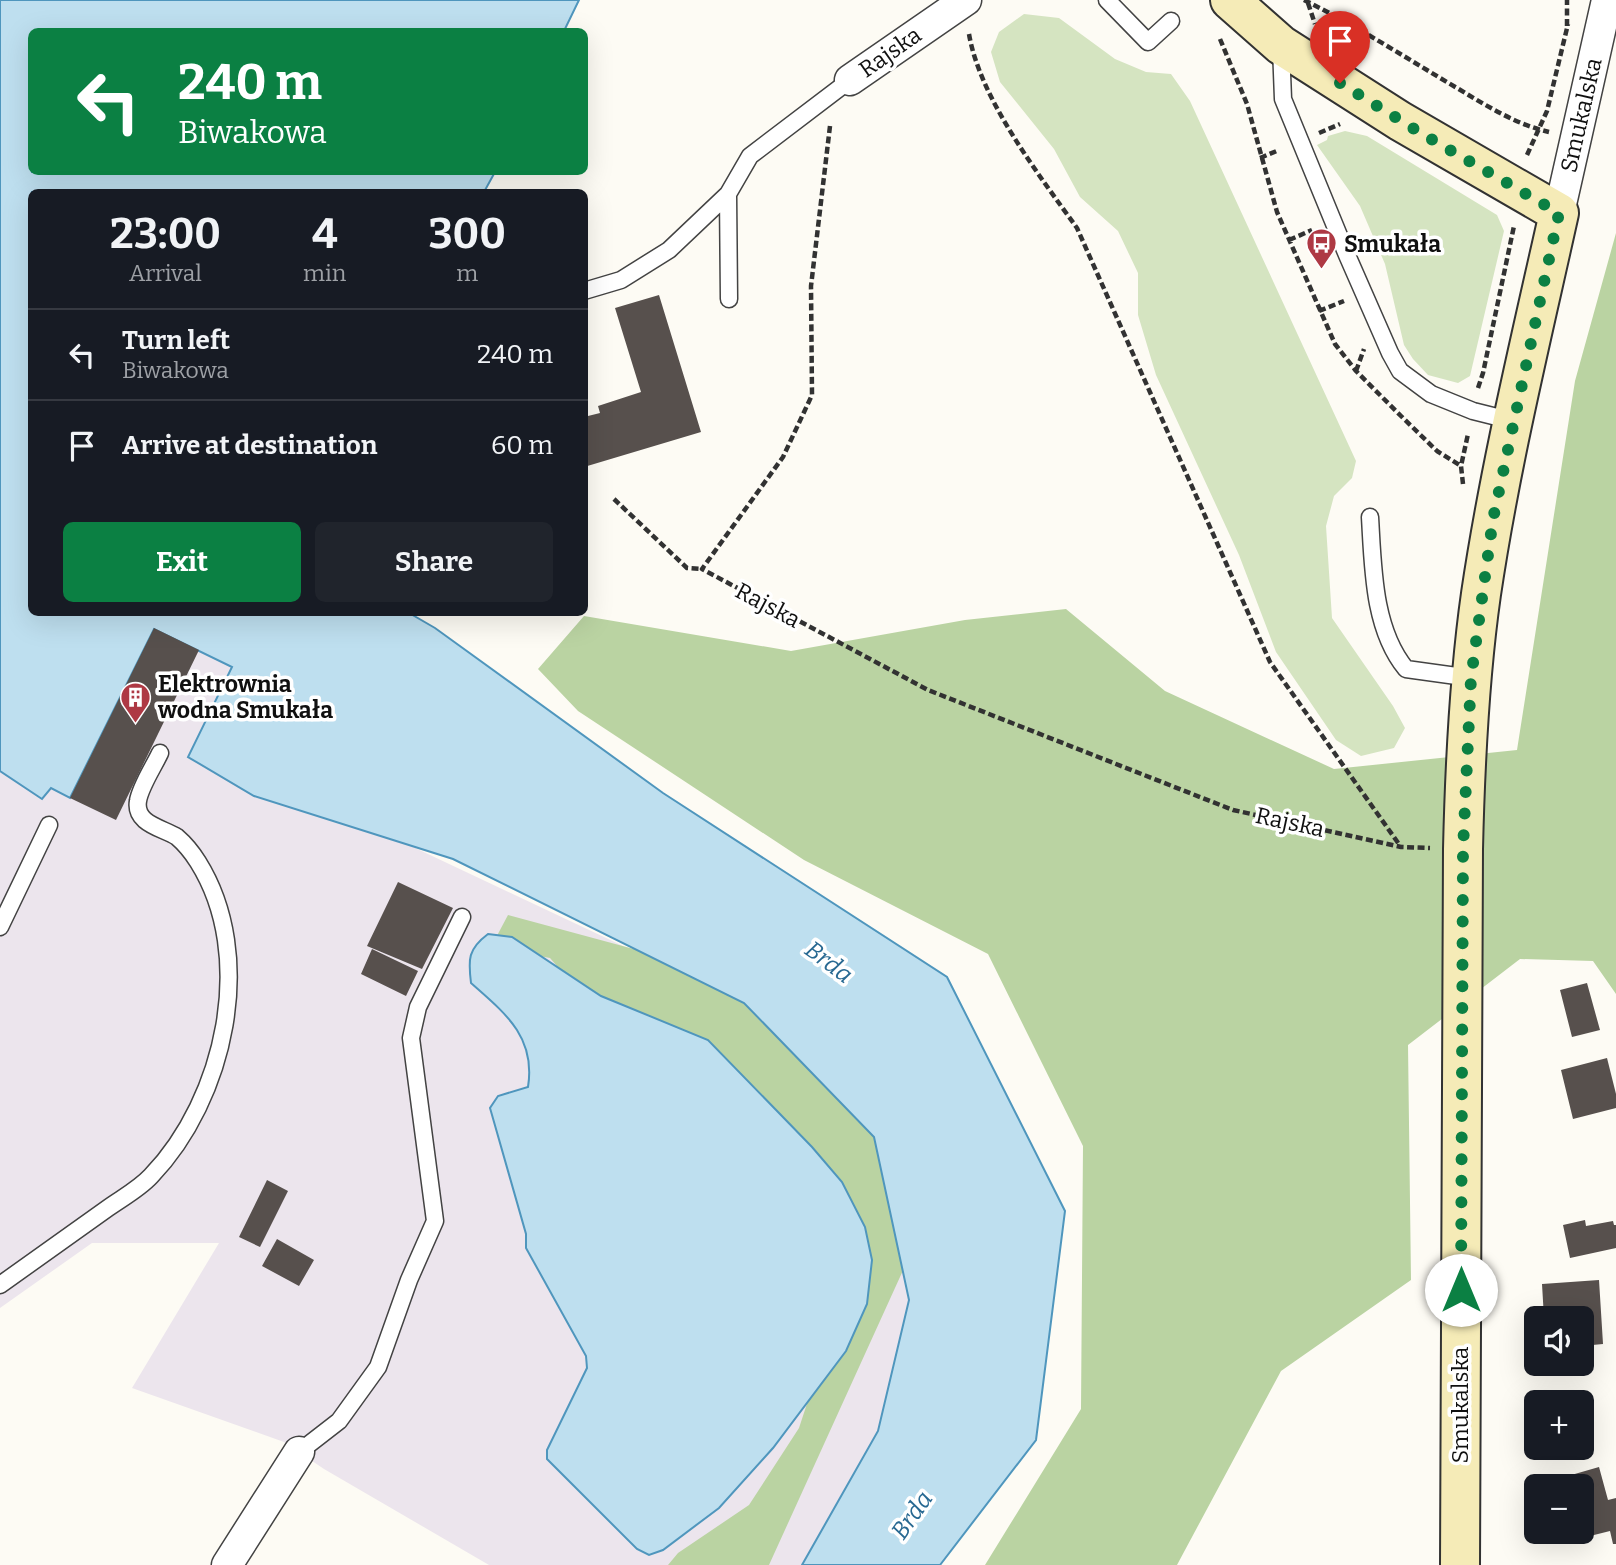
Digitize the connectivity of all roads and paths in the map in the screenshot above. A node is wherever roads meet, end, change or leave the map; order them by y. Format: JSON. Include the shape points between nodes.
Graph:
{"nodes":[{"id":1,"x":1107,"y":0,"type":"edge"},
{"id":2,"x":1230,"y":0,"type":"edge"},
{"id":3,"x":1567,"y":0,"type":"edge"},
{"id":4,"x":1607,"y":0,"type":"edge"},
{"id":5,"x":965,"y":1,"type":"edge"},
{"id":6,"x":1306,"y":1,"type":"edge"},
{"id":7,"x":1171,"y":21,"type":"dead end"},
{"id":8,"x":1324,"y":29,"type":"dead end"},
{"id":9,"x":1219,"y":36,"type":"dead end"},
{"id":10,"x":1281,"y":45,"type":"junction"},
{"id":11,"x":850,"y":80,"type":"junction"},
{"id":12,"x":1347,"y":123,"type":"dead end"},
{"id":13,"x":1538,"y":129,"type":"junction"},
{"id":14,"x":1299,"y":141,"type":"junction"},
{"id":15,"x":1516,"y":148,"type":"dead end"},
{"id":16,"x":1527,"y":155,"type":"junction"},
{"id":17,"x":1261,"y":158,"type":"junction"},
{"id":18,"x":1526,"y":162,"type":"dead end"},
{"id":19,"x":728,"y":194,"type":"junction"},
{"id":20,"x":1559,"y":213,"type":"junction"},
{"id":21,"x":1514,"y":221,"type":"dead end"},
{"id":22,"x":1312,"y":229,"type":"dead end"},
{"id":23,"x":1289,"y":240,"type":"junction"},
{"id":24,"x":588,"y":290,"type":"edge"},
{"id":25,"x":729,"y":299,"type":"dead end"},
{"id":26,"x":1344,"y":301,"type":"dead end"},
{"id":27,"x":1319,"y":311,"type":"junction"},
{"id":28,"x":1478,"y":386,"type":"dead end"},
{"id":29,"x":1513,"y":421,"type":"junction"},
{"id":30,"x":1466,"y":440,"type":"dead end"},
{"id":31,"x":614,"y":499,"type":"dead end"},
{"id":32,"x":1370,"y":517,"type":"dead end"},
{"id":33,"x":702,"y":569,"type":"junction"},
{"id":34,"x":1471,"y":678,"type":"junction"},
{"id":35,"x":160,"y":753,"type":"dead end"},
{"id":36,"x":49,"y":825,"type":"dead end"},
{"id":37,"x":1401,"y":847,"type":"junction"},
{"id":38,"x":1463,"y":849,"type":"junction"},
{"id":39,"x":462,"y":917,"type":"dead end"},
{"id":40,"x":0,"y":927,"type":"edge"},
{"id":41,"x":0,"y":1285,"type":"edge"},
{"id":42,"x":299,"y":1452,"type":"joint"},
{"id":43,"x":227,"y":1565,"type":"edge"},
{"id":44,"x":1460,"y":1565,"type":"edge"}],
"edges":[{"from":1,"to":7,"type":"lane","via":[[1148,42]]},
{"from":2,"to":10,"type":"street"},
{"from":3,"to":13,"type":"path","via":[[1567,27],[1548,111]]},
{"from":4,"to":20,"type":"street","name":"Smukalska"},
{"from":5,"to":11,"type":"street","name":"Rajska"},
{"from":5,"to":37,"type":"path","via":[[982,80],[1035,171],[1077,229],[1270,662]]},
{"from":6,"to":8,"type":"path","via":[[1313,22]]},
{"from":6,"to":13,"type":"path","via":[[1516,122]]},
{"from":9,"to":17,"type":"path","via":[[1247,104]]},
{"from":10,"to":14,"type":"lane","via":[[1283,99]]},
{"from":10,"to":20,"type":"street"},
{"from":11,"to":19,"type":"lane","via":[[750,156]]},
{"from":11,"to":33,"type":"path","name":"Rajska","via":[[829,129],[811,286],[812,395],[783,457]]},
{"from":12,"to":14,"type":"path"},
{"from":13,"to":16,"type":"path"},
{"from":14,"to":17,"type":"path"},
{"from":14,"to":29,"type":"lane","via":[[1401,371],[1431,394]]},
{"from":15,"to":16,"type":"path"},
{"from":16,"to":18,"type":"path"},
{"from":17,"to":23,"type":"path"},
{"from":19,"to":24,"type":"lane","via":[[669,250],[621,280]]},
{"from":19,"to":25,"type":"lane"},
{"from":20,"to":29,"type":"street","name":"Smukalska"},
{"from":21,"to":28,"type":"path"},
{"from":22,"to":23,"type":"path"},
{"from":23,"to":27,"type":"path"},
{"from":26,"to":27,"type":"path"},
{"from":27,"to":30,"type":"path","via":[[1335,344],[1356,371],[1437,451],[1461,466]]},
{"from":29,"to":34,"type":"street","name":"Smukalska"},
{"from":31,"to":33,"type":"path","via":[[687,568]]},
{"from":32,"to":34,"type":"lane","via":[[1374,589],[1395,655],[1406,669]]},
{"from":33,"to":37,"type":"path","name":"Rajska","via":[[953,700],[1233,810]]},
{"from":34,"to":38,"type":"street","name":"Smukalska"},
{"from":35,"to":41,"type":"lane","via":[[138,801],[138,812],[144,821],[179,838],[198,861],[217,903],[227,951],[222,1046],[181,1138],[150,1178]]},
{"from":36,"to":40,"type":"lane"},
{"from":37,"to":38,"type":"path","name":"Rajska"},
{"from":38,"to":44,"type":"street","name":"Smukalska"},
{"from":39,"to":42,"type":"lane","via":[[418,1007],[411,1038],[435,1221],[378,1367],[339,1422]]},
{"from":42,"to":43,"type":"street"}]}
